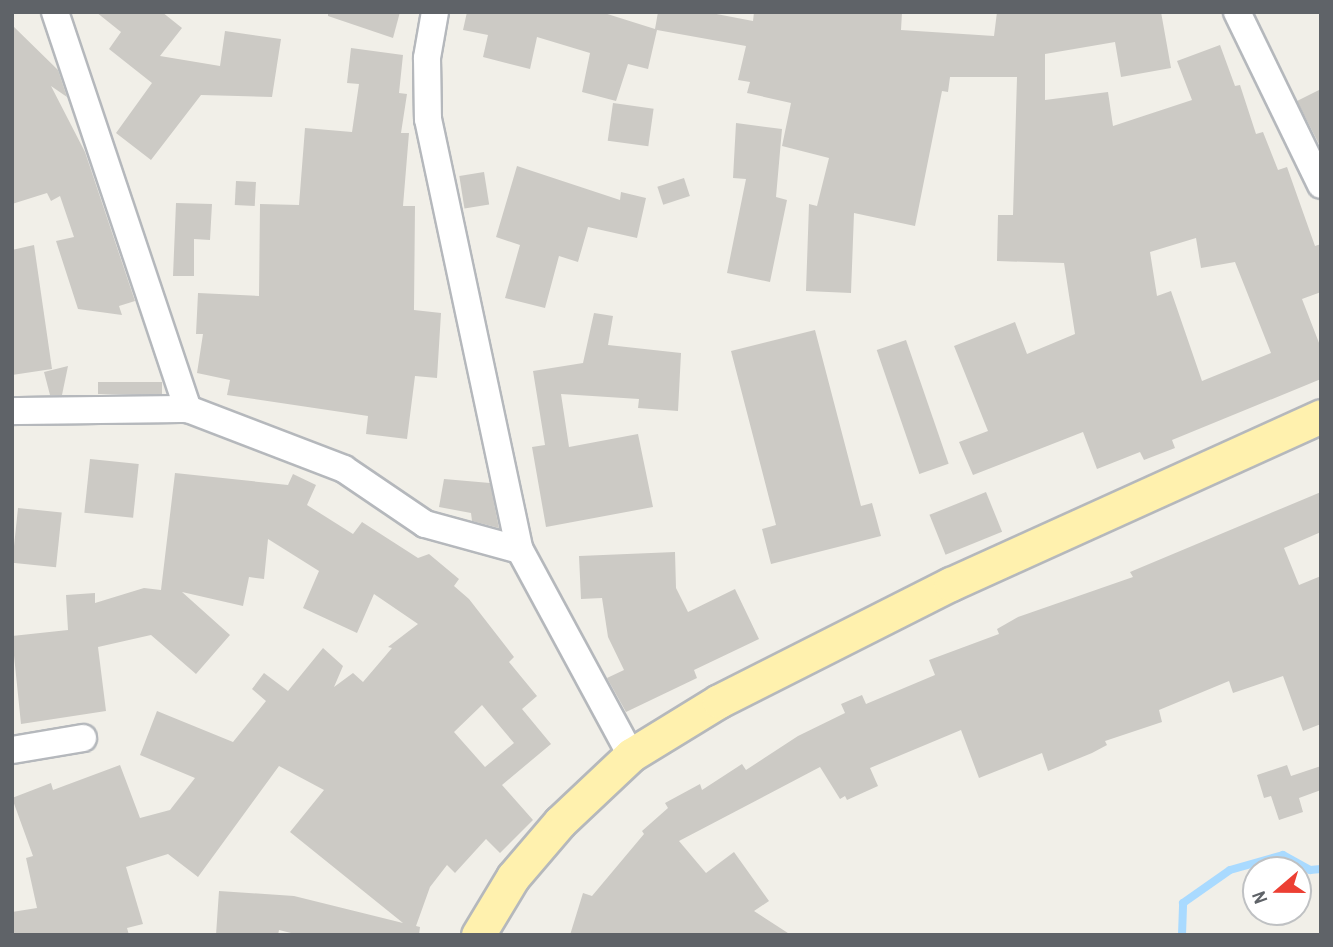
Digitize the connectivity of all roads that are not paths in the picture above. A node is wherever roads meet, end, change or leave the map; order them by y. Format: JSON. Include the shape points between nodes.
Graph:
{"nodes":[{"id":1,"x":55,"y":12,"type":"edge"},
{"id":2,"x":435,"y":12,"type":"edge"},
{"id":3,"x":1237,"y":12,"type":"edge"},
{"id":4,"x":1321,"y":186,"type":"edge"},
{"id":5,"x":188,"y":408,"type":"junction"},
{"id":6,"x":12,"y":411,"type":"edge"},
{"id":7,"x":1321,"y":416,"type":"edge"},
{"id":8,"x":520,"y":550,"type":"junction"},
{"id":9,"x":83,"y":738,"type":"dead end"},
{"id":10,"x":12,"y":750,"type":"edge"},
{"id":11,"x":631,"y":755,"type":"junction"},
{"id":12,"x":478,"y":935,"type":"edge"}],
"edges":[{"from":1,"to":5,"type":"street"},
{"from":2,"to":8,"type":"street","via":[[427,58],[428,119]]},
{"from":3,"to":4,"type":"street"},
{"from":5,"to":6,"type":"street"},
{"from":5,"to":8,"type":"street","via":[[344,469],[425,524]]},
{"from":7,"to":11,"type":"main road","via":[[951,584],[719,701]]},
{"from":8,"to":11,"type":"street"},
{"from":9,"to":10,"type":"street"},
{"from":11,"to":12,"type":"main road","via":[[560,822],[513,877]]}]}
